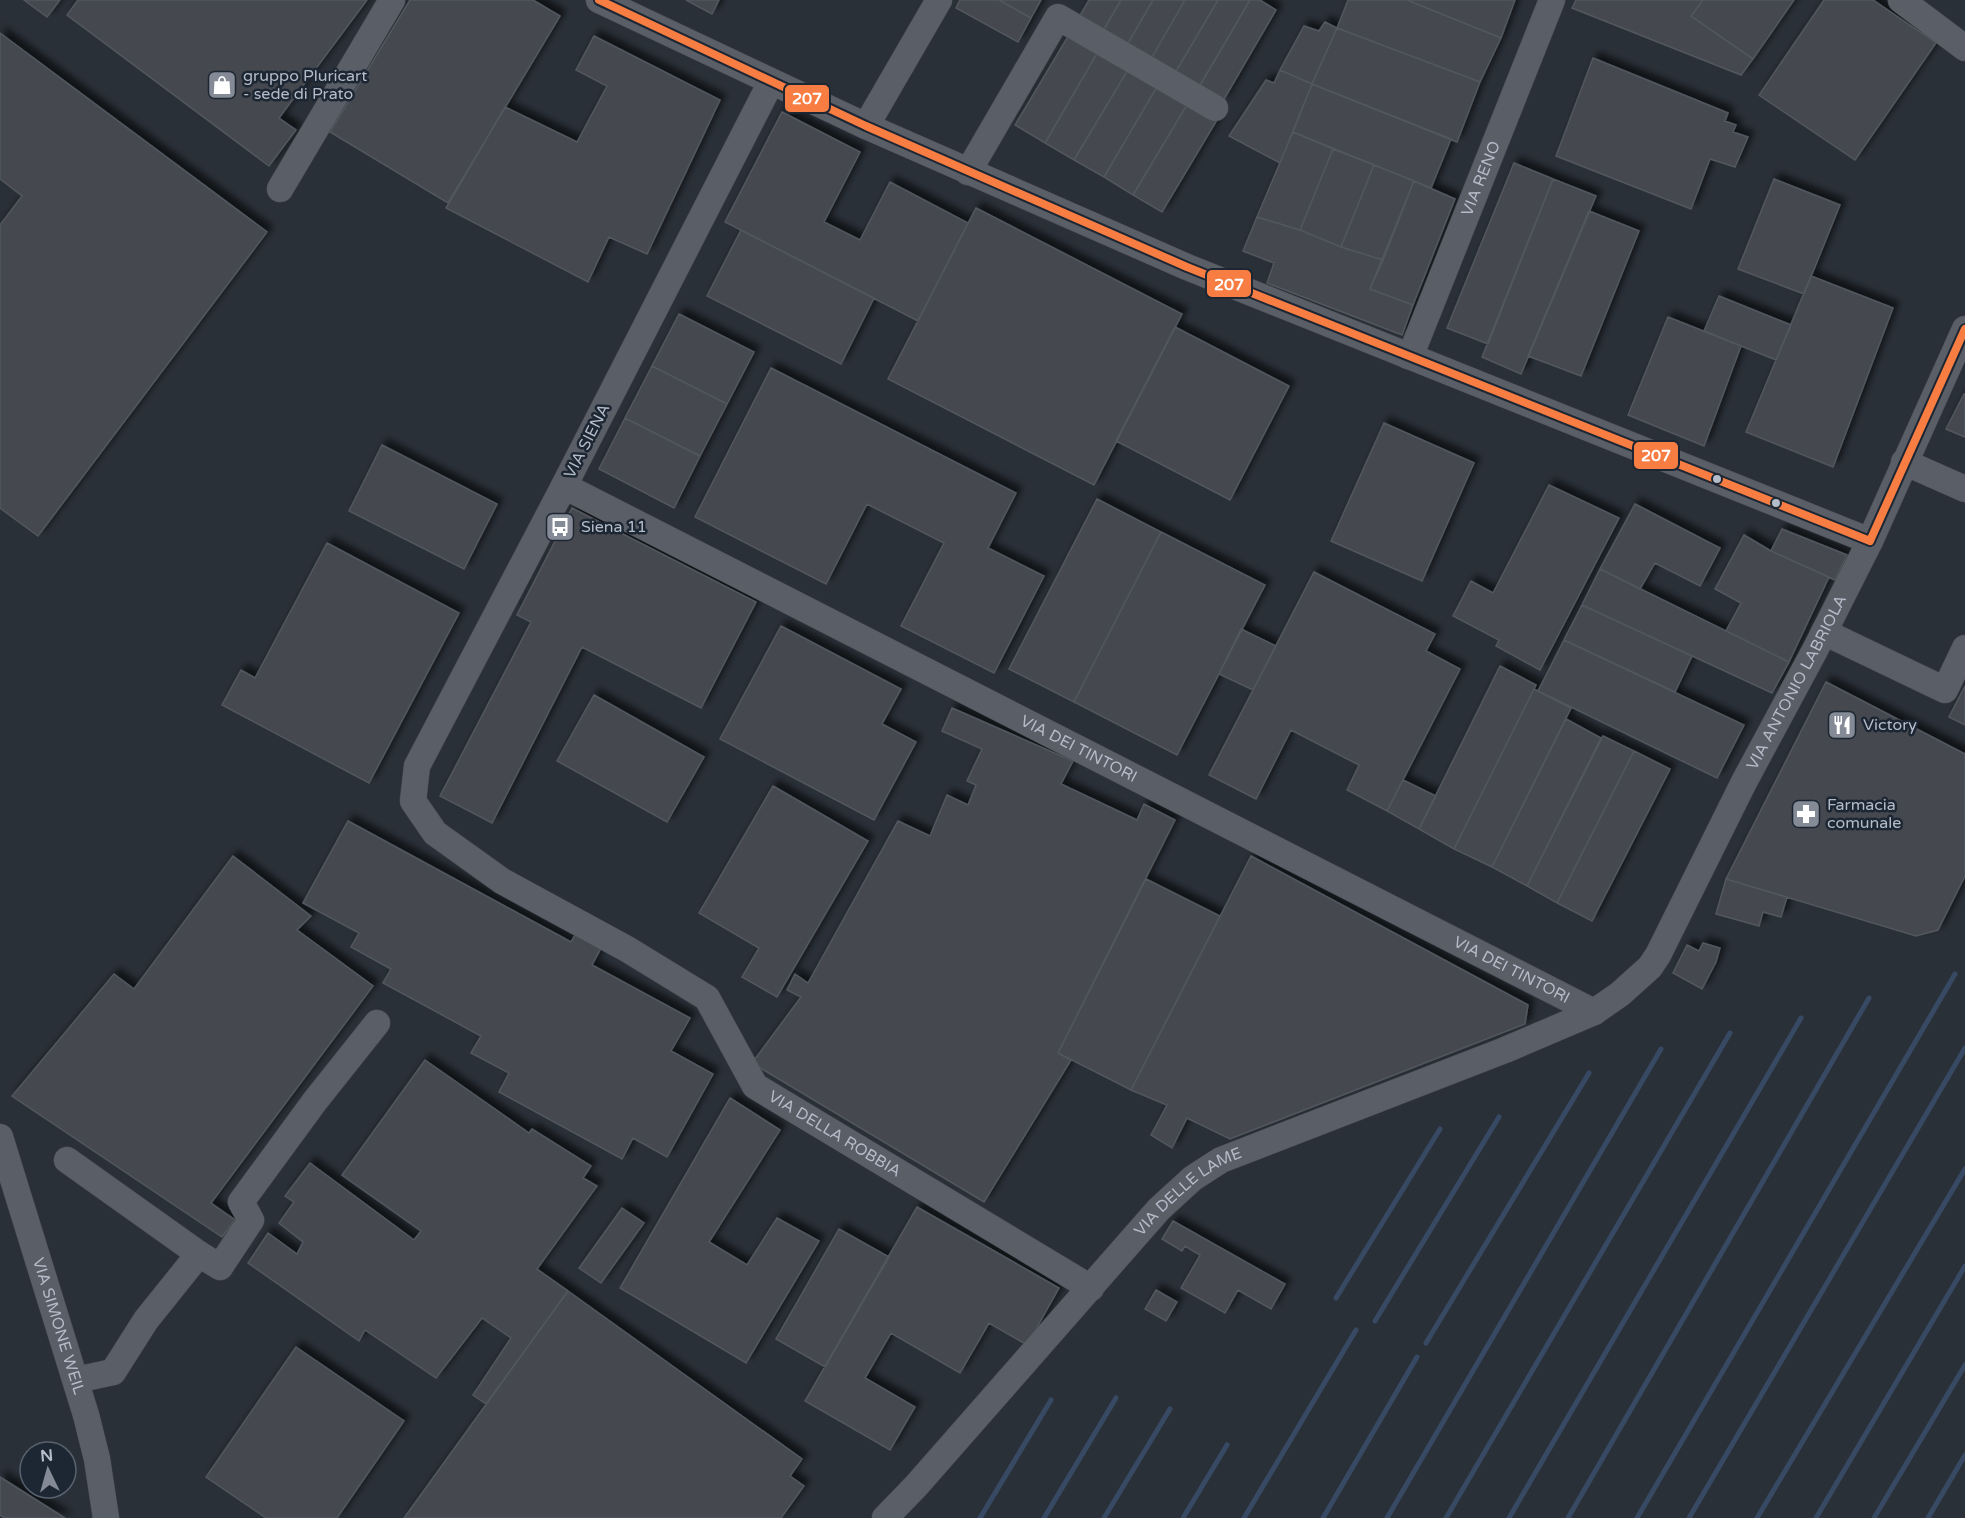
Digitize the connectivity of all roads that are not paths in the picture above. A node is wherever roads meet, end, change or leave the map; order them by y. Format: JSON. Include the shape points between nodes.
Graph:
{"nodes":[{"id":1,"x":392,"y":0,"type":"edge"},
{"id":2,"x":599,"y":0,"type":"edge"},
{"id":3,"x":939,"y":0,"type":"edge"},
{"id":4,"x":1552,"y":0,"type":"edge"},
{"id":5,"x":1901,"y":0,"type":"edge"},
{"id":6,"x":1965,"y":48,"type":"edge"},
{"id":7,"x":771,"y":82,"type":"junction"},
{"id":8,"x":1215,"y":108,"type":"dead end"},
{"id":9,"x":866,"y":126,"type":"junction"},
{"id":10,"x":969,"y":172,"type":"junction"},
{"id":11,"x":280,"y":189,"type":"dead end"},
{"id":12,"x":1965,"y":329,"type":"edge"},
{"id":13,"x":1408,"y":356,"type":"junction"},
{"id":14,"x":1904,"y":462,"type":"junction"},
{"id":15,"x":564,"y":486,"type":"junction"},
{"id":16,"x":1965,"y":489,"type":"edge"},
{"id":17,"x":1870,"y":540,"type":"junction"},
{"id":18,"x":1824,"y":632,"type":"junction"},
{"id":19,"x":1965,"y":648,"type":"edge"},
{"id":20,"x":413,"y":801,"type":"joint"},
{"id":21,"x":1594,"y":1011,"type":"junction"},
{"id":22,"x":377,"y":1023,"type":"dead end"},
{"id":23,"x":0,"y":1137,"type":"edge"},
{"id":24,"x":68,"y":1160,"type":"dead end"},
{"id":25,"x":199,"y":1254,"type":"junction"},
{"id":26,"x":1091,"y":1288,"type":"junction"},
{"id":27,"x":76,"y":1380,"type":"junction"},
{"id":28,"x":106,"y":1518,"type":"edge"},
{"id":29,"x":885,"y":1518,"type":"edge"}],
"edges":[{"from":1,"to":11,"type":"street"},
{"from":2,"to":7,"type":"street"},
{"from":3,"to":9,"type":"street"},
{"from":4,"to":13,"type":"street","name":"VIA RENO"},
{"from":5,"to":6,"type":"street"},
{"from":7,"to":9,"type":"street"},
{"from":7,"to":15,"type":"street","name":"VIA SIENA"},
{"from":8,"to":10,"type":"street","via":[[1058,17]]},
{"from":9,"to":10,"type":"street"},
{"from":10,"to":13,"type":"street","via":[[1187,267]]},
{"from":12,"to":14,"type":"street","name":"VIA ANTONIO LABRIOLA"},
{"from":13,"to":17,"type":"street"},
{"from":14,"to":16,"type":"street"},
{"from":14,"to":17,"type":"street","name":"VIA ANTONIO LABRIOLA"},
{"from":15,"to":20,"type":"street","name":"VIA SIENA","via":[[417,766]]},
{"from":15,"to":21,"type":"street","name":"VIA DEI TINTORI"},
{"from":17,"to":18,"type":"street","name":"VIA ANTONIO LABRIOLA"},
{"from":18,"to":19,"type":"street","via":[[1945,690]]},
{"from":18,"to":21,"type":"street","name":"VIA ANTONIO LABRIOLA","via":[[1658,955],[1650,967]]},
{"from":20,"to":26,"type":"street","name":"VIA DELLA ROBBIA","via":[[435,833],[502,881],[707,998],[755,1086]]},
{"from":21,"to":26,"type":"street","name":"VIA DELLE LAME","via":[[1505,1050],[1221,1160],[1193,1178],[1160,1209]]},
{"from":22,"to":25,"type":"street","via":[[242,1202],[251,1220],[220,1267]]},
{"from":23,"to":27,"type":"street","name":"VIA SIMONE WEIL"},
{"from":24,"to":25,"type":"street"},
{"from":25,"to":27,"type":"street","via":[[146,1320],[113,1372]]},
{"from":26,"to":29,"type":"street","name":"VIA DELLE LAME"},
{"from":27,"to":28,"type":"street","name":"VIA SIMONE WEIL","via":[[97,1459]]}]}
